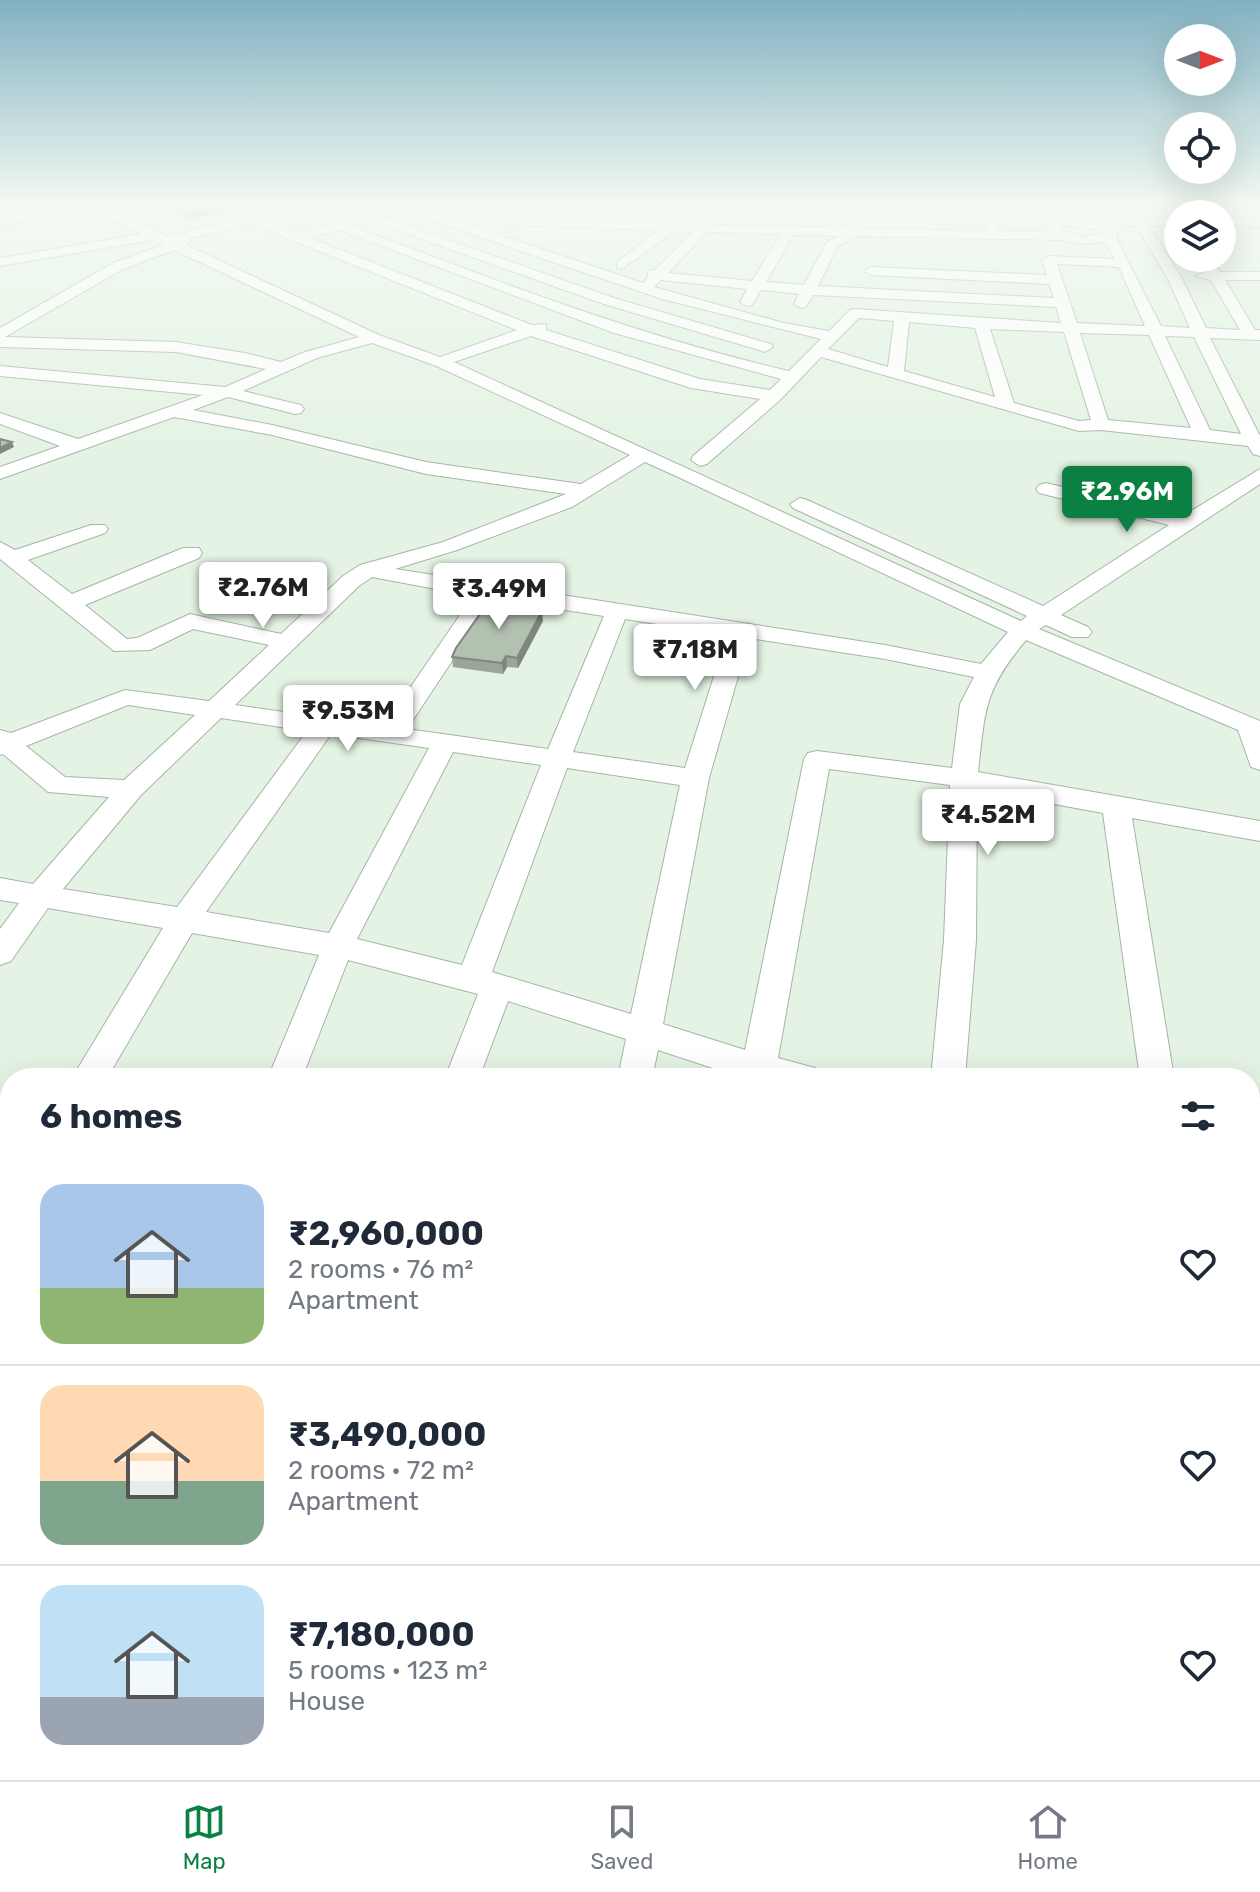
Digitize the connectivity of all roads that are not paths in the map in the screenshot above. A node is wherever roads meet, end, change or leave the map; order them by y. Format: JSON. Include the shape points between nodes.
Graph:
{"nodes":[{"id":1,"x":78,"y":289,"type":"edge"},
{"id":2,"x":273,"y":289,"type":"edge"},
{"id":3,"x":285,"y":289,"type":"edge"},
{"id":4,"x":428,"y":289,"type":"edge"},
{"id":5,"x":505,"y":289,"type":"edge"},
{"id":6,"x":575,"y":289,"type":"edge"},
{"id":7,"x":638,"y":289,"type":"edge"},
{"id":8,"x":645,"y":289,"type":"edge"},
{"id":9,"x":756,"y":289,"type":"edge"},
{"id":10,"x":796,"y":289,"type":"edge"},
{"id":11,"x":864,"y":289,"type":"edge"},
{"id":12,"x":1057,"y":289,"type":"edge"},
{"id":13,"x":1136,"y":289,"type":"edge"},
{"id":14,"x":1180,"y":289,"type":"edge"},
{"id":15,"x":1229,"y":289,"type":"edge"},
{"id":16,"x":808,"y":290,"type":"junction"},
{"id":17,"x":862,"y":293,"type":"junction"},
{"id":18,"x":609,"y":301,"type":"junction"},
{"id":19,"x":1061,"y":303,"type":"junction"},
{"id":20,"x":855,"y":313,"type":"junction"},
{"id":21,"x":733,"y":314,"type":"junction"},
{"id":22,"x":573,"y":315,"type":"junction"},
{"id":23,"x":902,"y":317,"type":"junction"},
{"id":24,"x":981,"y":324,"type":"junction"},
{"id":25,"x":783,"y":327,"type":"junction"},
{"id":26,"x":1072,"y":328,"type":"junction"},
{"id":27,"x":533,"y":331,"type":"junction"},
{"id":28,"x":1155,"y":331,"type":"junction"},
{"id":29,"x":1202,"y":331,"type":"junction"},
{"id":30,"x":0,"y":334,"type":"edge"},
{"id":31,"x":1255,"y":334,"type":"edge"},
{"id":32,"x":832,"y":336,"type":"junction"},
{"id":33,"x":373,"y":338,"type":"junction"},
{"id":34,"x":0,"y":342,"type":"edge"},
{"id":35,"x":765,"y":347,"type":"junction"},
{"id":36,"x":817,"y":351,"type":"junction"},
{"id":37,"x":448,"y":360,"type":"junction"},
{"id":38,"x":736,"y":365,"type":"junction"},
{"id":39,"x":279,"y":367,"type":"junction"},
{"id":40,"x":0,"y":371,"type":"edge"},
{"id":41,"x":895,"y":374,"type":"junction"},
{"id":42,"x":792,"y":377,"type":"junction"},
{"id":43,"x":227,"y":392,"type":"junction"},
{"id":44,"x":774,"y":396,"type":"junction"},
{"id":45,"x":1006,"y":406,"type":"junction"},
{"id":46,"x":1260,"y":408,"type":"edge"},
{"id":47,"x":295,"y":409,"type":"dead end"},
{"id":48,"x":173,"y":412,"type":"junction"},
{"id":49,"x":0,"y":418,"type":"edge"},
{"id":50,"x":1241,"y":420,"type":"junction"},
{"id":51,"x":1101,"y":425,"type":"junction"},
{"id":52,"x":1203,"y":435,"type":"junction"},
{"id":53,"x":76,"y":445,"type":"junction"},
{"id":54,"x":1256,"y":446,"type":"edge"},
{"id":55,"x":641,"y":456,"type":"junction"},
{"id":56,"x":0,"y":473,"type":"edge"},
{"id":57,"x":1260,"y":475,"type":"edge"},
{"id":58,"x":1046,"y":489,"type":"dead end"},
{"id":59,"x":586,"y":491,"type":"junction"},
{"id":60,"x":789,"y":499,"type":"dead end"},
{"id":61,"x":1186,"y":523,"type":"junction"},
{"id":62,"x":98,"y":529,"type":"dead end"},
{"id":63,"x":6,"y":553,"type":"edge"},
{"id":64,"x":191,"y":553,"type":"dead end"},
{"id":65,"x":368,"y":570,"type":"junction"},
{"id":66,"x":487,"y":591,"type":"junction"},
{"id":67,"x":68,"y":604,"type":"junction"},
{"id":68,"x":617,"y":611,"type":"junction"},
{"id":69,"x":1032,"y":623,"type":"junction"},
{"id":70,"x":740,"y":630,"type":"junction"},
{"id":71,"x":286,"y":642,"type":"junction"},
{"id":72,"x":988,"y":673,"type":"junction"},
{"id":73,"x":215,"y":709,"type":"junction"},
{"id":74,"x":1256,"y":721,"type":"edge"},
{"id":75,"x":325,"y":725,"type":"junction"},
{"id":76,"x":391,"y":734,"type":"junction"},
{"id":77,"x":445,"y":742,"type":"junction"},
{"id":78,"x":2,"y":743,"type":"edge"},
{"id":79,"x":557,"y":758,"type":"junction"},
{"id":80,"x":1260,"y":761,"type":"edge"},
{"id":81,"x":695,"y":778,"type":"junction"},
{"id":82,"x":964,"y":778,"type":"junction"},
{"id":83,"x":131,"y":789,"type":"junction"},
{"id":84,"x":1116,"y":805,"type":"junction"},
{"id":85,"x":1260,"y":831,"type":"edge"},
{"id":86,"x":0,"y":889,"type":"edge"},
{"id":87,"x":40,"y":896,"type":"junction"},
{"id":88,"x":184,"y":920,"type":"junction"},
{"id":89,"x":338,"y":946,"type":"junction"},
{"id":90,"x":0,"y":953,"type":"edge"},
{"id":91,"x":486,"y":982,"type":"junction"},
{"id":92,"x":642,"y":1031,"type":"junction"},
{"id":93,"x":95,"y":1068,"type":"edge"},
{"id":94,"x":289,"y":1068,"type":"edge"},
{"id":95,"x":464,"y":1068,"type":"edge"},
{"id":96,"x":636,"y":1068,"type":"edge"},
{"id":97,"x":756,"y":1068,"type":"edge"},
{"id":98,"x":759,"y":1068,"type":"edge"},
{"id":99,"x":949,"y":1068,"type":"edge"},
{"id":100,"x":1156,"y":1068,"type":"edge"}],
"edges":[{"from":1,"to":30,"type":"street"},
{"from":2,"to":33,"type":"street"},
{"from":3,"to":37,"type":"street"},
{"from":4,"to":27,"type":"street"},
{"from":5,"to":22,"type":"street"},
{"from":6,"to":18,"type":"street"},
{"from":7,"to":18,"type":"street"},
{"from":8,"to":21,"type":"street"},
{"from":9,"to":21,"type":"street"},
{"from":10,"to":16,"type":"street"},
{"from":11,"to":17,"type":"street"},
{"from":12,"to":19,"type":"street"},
{"from":13,"to":28,"type":"street"},
{"from":14,"to":29,"type":"street"},
{"from":15,"to":31,"type":"street"},
{"from":16,"to":17,"type":"street"},
{"from":16,"to":25,"type":"street"},
{"from":17,"to":19,"type":"street"},
{"from":17,"to":20,"type":"street"},
{"from":18,"to":22,"type":"street"},
{"from":18,"to":35,"type":"street"},
{"from":19,"to":26,"type":"street"},
{"from":20,"to":23,"type":"street"},
{"from":20,"to":32,"type":"street"},
{"from":21,"to":25,"type":"street"},
{"from":22,"to":27,"type":"street"},
{"from":22,"to":38,"type":"street"},
{"from":23,"to":24,"type":"street"},
{"from":23,"to":41,"type":"street"},
{"from":24,"to":26,"type":"street"},
{"from":24,"to":45,"type":"street"},
{"from":25,"to":32,"type":"street"},
{"from":25,"to":35,"type":"street"},
{"from":26,"to":28,"type":"street"},
{"from":26,"to":51,"type":"street"},
{"from":27,"to":37,"type":"street"},
{"from":27,"to":44,"type":"street","via":[[697,384]]},
{"from":28,"to":29,"type":"street"},
{"from":28,"to":52,"type":"street"},
{"from":29,"to":31,"type":"street"},
{"from":29,"to":50,"type":"street"},
{"from":32,"to":36,"type":"street"},
{"from":33,"to":37,"type":"street"},
{"from":33,"to":39,"type":"street"},
{"from":34,"to":39,"type":"street","via":[[143,344],[242,355]]},
{"from":35,"to":38,"type":"street"},
{"from":36,"to":41,"type":"street"},
{"from":36,"to":42,"type":"street"},
{"from":37,"to":44,"type":"street","via":[[707,463]]},
{"from":37,"to":55,"type":"street"},
{"from":38,"to":42,"type":"street"},
{"from":39,"to":43,"type":"street"},
{"from":40,"to":43,"type":"street"},
{"from":41,"to":45,"type":"street"},
{"from":42,"to":44,"type":"street"},
{"from":43,"to":47,"type":"street"},
{"from":43,"to":48,"type":"street"},
{"from":45,"to":51,"type":"street","via":[[1079,426]]},
{"from":46,"to":50,"type":"street"},
{"from":48,"to":53,"type":"street"},
{"from":48,"to":59,"type":"street","via":[[426,468]]},
{"from":49,"to":53,"type":"street"},
{"from":50,"to":54,"type":"street"},
{"from":51,"to":52,"type":"street"},
{"from":52,"to":54,"type":"street"},
{"from":53,"to":56,"type":"street"},
{"from":55,"to":59,"type":"street"},
{"from":55,"to":69,"type":"street"},
{"from":57,"to":61,"type":"street"},
{"from":58,"to":61,"type":"street"},
{"from":59,"to":65,"type":"street","via":[[450,546]]},
{"from":60,"to":69,"type":"street"},
{"from":61,"to":69,"type":"street"},
{"from":62,"to":63,"type":"street"},
{"from":63,"to":67,"type":"street"},
{"from":64,"to":67,"type":"street"},
{"from":65,"to":66,"type":"street"},
{"from":65,"to":71,"type":"street"},
{"from":66,"to":68,"type":"street"},
{"from":66,"to":76,"type":"street"},
{"from":67,"to":71,"type":"street","via":[[122,646],[142,645],[190,621]]},
{"from":68,"to":70,"type":"street"},
{"from":68,"to":79,"type":"street"},
{"from":69,"to":72,"type":"street"},
{"from":69,"to":74,"type":"street"},
{"from":70,"to":72,"type":"street"},
{"from":70,"to":81,"type":"street"},
{"from":71,"to":73,"type":"street"},
{"from":72,"to":82,"type":"street","via":[[973,704]]},
{"from":73,"to":75,"type":"street"},
{"from":73,"to":78,"type":"street","via":[[125,697]]},
{"from":73,"to":83,"type":"street"},
{"from":74,"to":80,"type":"street"},
{"from":75,"to":76,"type":"street"},
{"from":75,"to":88,"type":"street"},
{"from":76,"to":77,"type":"street"},
{"from":77,"to":79,"type":"street"},
{"from":77,"to":89,"type":"street"},
{"from":78,"to":83,"type":"street","via":[[58,786]]},
{"from":79,"to":81,"type":"street"},
{"from":79,"to":91,"type":"street"},
{"from":81,"to":92,"type":"street"},
{"from":82,"to":84,"type":"street"},
{"from":82,"to":98,"type":"street","via":[[817,759]]},
{"from":82,"to":99,"type":"street","via":[[960,940]]},
{"from":83,"to":87,"type":"street"},
{"from":84,"to":85,"type":"street"},
{"from":84,"to":100,"type":"street"},
{"from":86,"to":87,"type":"street"},
{"from":87,"to":88,"type":"street"},
{"from":87,"to":90,"type":"street"},
{"from":88,"to":89,"type":"street"},
{"from":88,"to":93,"type":"street"},
{"from":89,"to":91,"type":"street"},
{"from":89,"to":94,"type":"street"},
{"from":91,"to":92,"type":"street"},
{"from":91,"to":95,"type":"street"},
{"from":92,"to":96,"type":"street"},
{"from":92,"to":97,"type":"street"}]}
